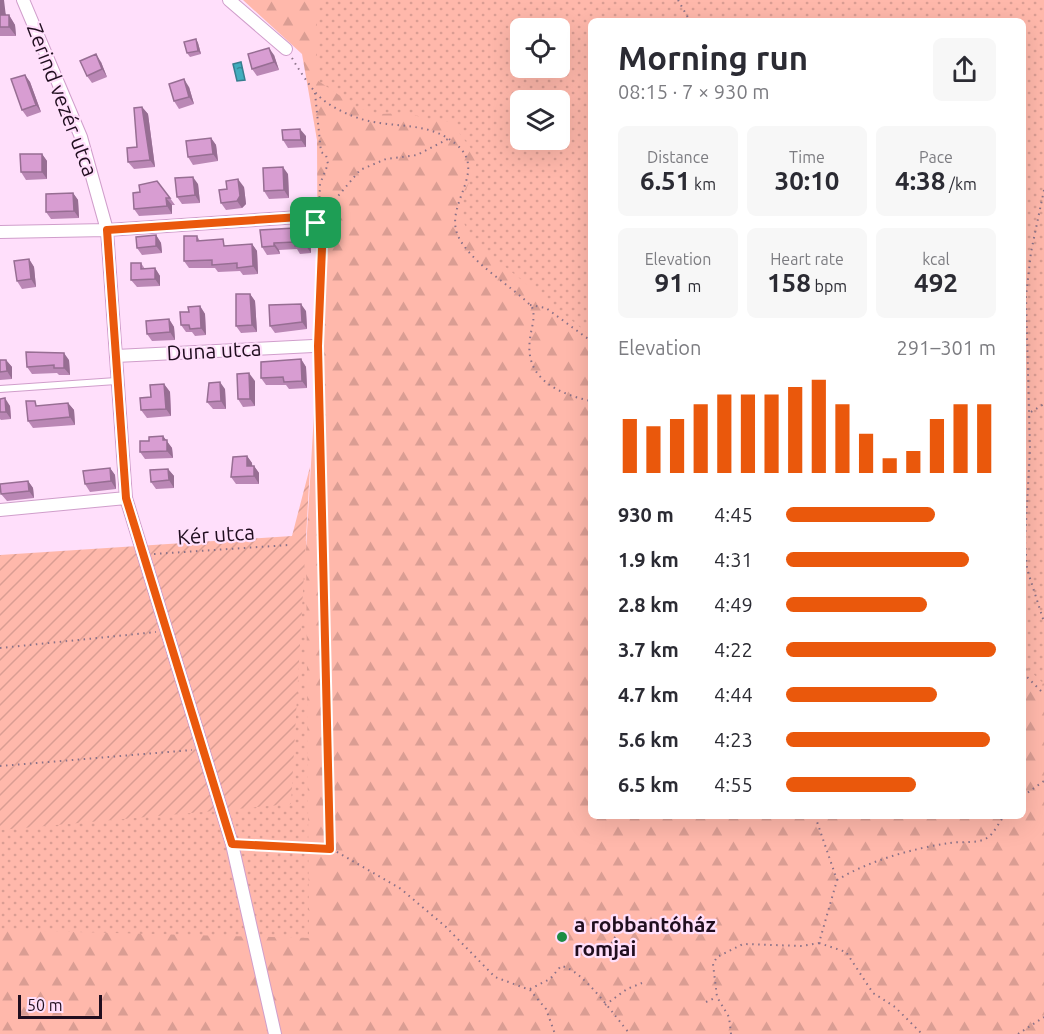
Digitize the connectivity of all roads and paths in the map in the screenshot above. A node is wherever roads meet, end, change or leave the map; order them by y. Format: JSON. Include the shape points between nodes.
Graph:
{"nodes":[{"id":1,"x":23,"y":0,"type":"edge"},
{"id":2,"x":229,"y":0,"type":"edge"},
{"id":3,"x":678,"y":0,"type":"edge"},
{"id":4,"x":688,"y":18,"type":"edge"},
{"id":5,"x":286,"y":49,"type":"joint"},
{"id":6,"x":314,"y":91,"type":"junction"},
{"id":7,"x":448,"y":139,"type":"junction"},
{"id":8,"x":1044,"y":190,"type":"edge"},
{"id":9,"x":316,"y":223,"type":"junction"},
{"id":10,"x":107,"y":230,"type":"junction"},
{"id":11,"x":0,"y":232,"type":"edge"},
{"id":12,"x":530,"y":305,"type":"junction"},
{"id":13,"x":588,"y":339,"type":"edge"},
{"id":14,"x":315,"y":346,"type":"junction"},
{"id":15,"x":116,"y":356,"type":"junction"},
{"id":16,"x":116,"y":381,"type":"junction"},
{"id":17,"x":0,"y":389,"type":"edge"},
{"id":18,"x":588,"y":400,"type":"edge"},
{"id":19,"x":1044,"y":404,"type":"edge"},
{"id":20,"x":1030,"y":412,"type":"junction"},
{"id":21,"x":126,"y":498,"type":"junction"},
{"id":22,"x":0,"y":510,"type":"edge"},
{"id":23,"x":289,"y":545,"type":"dead end"},
{"id":24,"x":146,"y":554,"type":"junction"},
{"id":25,"x":1044,"y":622,"type":"edge"},
{"id":26,"x":168,"y":631,"type":"junction"},
{"id":27,"x":0,"y":648,"type":"edge"},
{"id":28,"x":1026,"y":677,"type":"edge"},
{"id":29,"x":1044,"y":694,"type":"edge"},
{"id":30,"x":201,"y":749,"type":"junction"},
{"id":31,"x":0,"y":766,"type":"edge"},
{"id":32,"x":1044,"y":781,"type":"edge"},
{"id":33,"x":1026,"y":794,"type":"edge"},
{"id":34,"x":816,"y":819,"type":"edge"},
{"id":35,"x":1002,"y":819,"type":"edge"},
{"id":36,"x":232,"y":844,"type":"junction"},
{"id":37,"x":330,"y":849,"type":"junction"},
{"id":38,"x":837,"y":880,"type":"junction"},
{"id":39,"x":619,"y":930,"type":"dead end"},
{"id":40,"x":819,"y":943,"type":"junction"},
{"id":41,"x":596,"y":950,"type":"dead end"},
{"id":42,"x":642,"y":983,"type":"dead end"},
{"id":43,"x":530,"y":990,"type":"junction"},
{"id":44,"x":717,"y":997,"type":"junction"},
{"id":45,"x":706,"y":1002,"type":"dead end"},
{"id":46,"x":605,"y":1005,"type":"junction"},
{"id":47,"x":1044,"y":1017,"type":"edge"},
{"id":48,"x":275,"y":1034,"type":"edge"},
{"id":49,"x":555,"y":1034,"type":"edge"},
{"id":50,"x":630,"y":1034,"type":"edge"},
{"id":51,"x":731,"y":1034,"type":"edge"},
{"id":52,"x":922,"y":1034,"type":"edge"},
{"id":53,"x":1018,"y":1034,"type":"edge"}],
"edges":[{"from":1,"to":10,"type":"street","name":"Zerind vezér utca","via":[[81,137]]},
{"from":2,"to":5,"type":"street"},
{"from":3,"to":4,"type":"path"},
{"from":5,"to":6,"type":"path"},
{"from":6,"to":7,"type":"path","via":[[338,108],[369,121],[421,127]]},
{"from":6,"to":9,"type":"path","via":[[321,152],[328,164],[320,184]]},
{"from":7,"to":9,"type":"path","via":[[417,155],[386,159],[360,170]]},
{"from":7,"to":12,"type":"path","via":[[462,150],[469,166],[468,180],[456,210],[458,235],[476,258]]},
{"from":8,"to":20,"type":"path","via":[[1027,275]]},
{"from":9,"to":10,"type":"street","via":[[300,217]]},
{"from":9,"to":14,"type":"path","via":[[322,248]]},
{"from":10,"to":11,"type":"street"},
{"from":10,"to":15,"type":"street","name":"Zerind vezér utca"},
{"from":12,"to":13,"type":"path","via":[[546,308]]},
{"from":12,"to":18,"type":"path","via":[[534,316],[529,353],[535,372],[560,392]]},
{"from":14,"to":15,"type":"street","name":"Duna utca"},
{"from":14,"to":37,"type":"path"},
{"from":15,"to":16,"type":"street","name":"Zerind vezér utca"},
{"from":16,"to":17,"type":"lane"},
{"from":16,"to":21,"type":"street","name":"Zerind vezér utca"},
{"from":19,"to":20,"type":"path"},
{"from":20,"to":25,"type":"path","via":[[1027,569]]},
{"from":21,"to":22,"type":"street"},
{"from":21,"to":24,"type":"street","name":"Zerind vezér utca"},
{"from":23,"to":24,"type":"path","name":"Kér utca"},
{"from":24,"to":26,"type":"street","name":"Zerind vezér utca"},
{"from":26,"to":27,"type":"path"},
{"from":26,"to":30,"type":"street","name":"Zerind vezér utca"},
{"from":28,"to":29,"type":"path"},
{"from":30,"to":31,"type":"path"},
{"from":30,"to":36,"type":"street","name":"Zerind vezér utca"},
{"from":32,"to":33,"type":"path"},
{"from":34,"to":38,"type":"path"},
{"from":35,"to":38,"type":"path","via":[[987,838],[886,858],[856,868]]},
{"from":36,"to":37,"type":"path"},
{"from":36,"to":48,"type":"street","name":"Zerind vezér utca"},
{"from":37,"to":43,"type":"path","via":[[401,890],[446,927],[495,977]]},
{"from":38,"to":40,"type":"path"},
{"from":39,"to":41,"type":"path","via":[[611,944]]},
{"from":40,"to":44,"type":"path","via":[[802,946],[756,942],[731,947],[713,964]]},
{"from":40,"to":52,"type":"path","via":[[846,952],[873,993],[895,1007]]},
{"from":42,"to":46,"type":"path"},
{"from":43,"to":46,"type":"path","via":[[550,979],[561,966],[568,967]]},
{"from":43,"to":49,"type":"path","via":[[546,1009]]},
{"from":44,"to":45,"type":"path"},
{"from":44,"to":51,"type":"path","via":[[729,1017]]},
{"from":46,"to":50,"type":"path"},
{"from":47,"to":53,"type":"path"}]}
